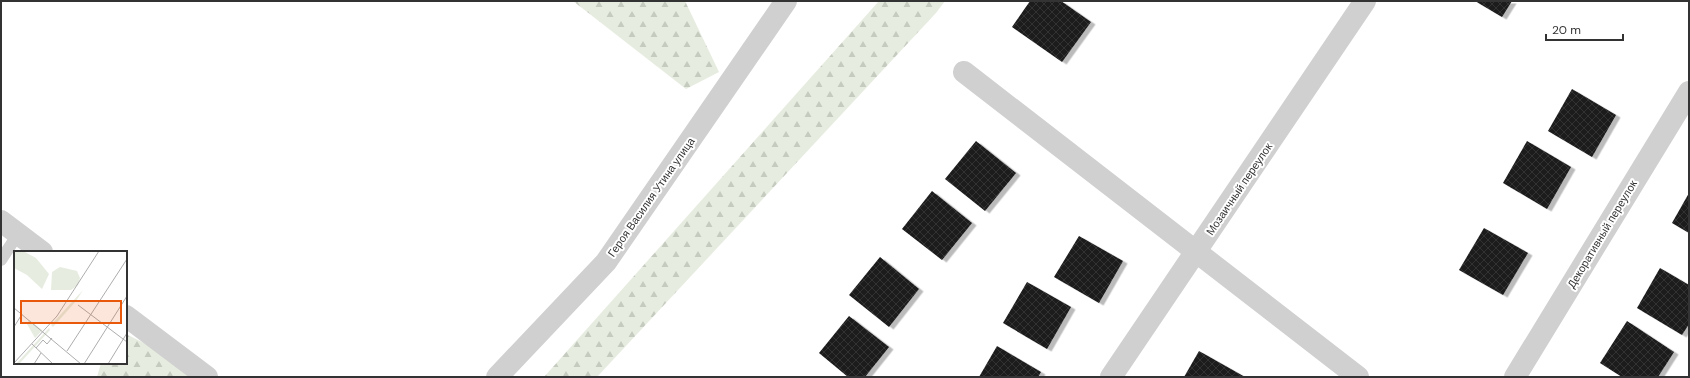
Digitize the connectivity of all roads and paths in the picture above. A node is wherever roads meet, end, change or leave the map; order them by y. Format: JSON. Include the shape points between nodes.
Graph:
{"nodes":[{"id":1,"x":786,"y":1,"type":"edge"},
{"id":2,"x":1365,"y":1,"type":"edge"},
{"id":3,"x":964,"y":72,"type":"dead end"},
{"id":4,"x":1689,"y":92,"type":"edge"},
{"id":5,"x":1,"y":221,"type":"edge"},
{"id":6,"x":18,"y":234,"type":"junction"},
{"id":7,"x":41,"y":251,"type":"edge"},
{"id":8,"x":1196,"y":253,"type":"junction"},
{"id":9,"x":1,"y":260,"type":"edge"},
{"id":10,"x":127,"y":317,"type":"edge"},
{"id":11,"x":207,"y":377,"type":"edge"},
{"id":12,"x":497,"y":377,"type":"edge"},
{"id":13,"x":1111,"y":377,"type":"edge"},
{"id":14,"x":1358,"y":377,"type":"edge"},
{"id":15,"x":1515,"y":377,"type":"edge"}],
"edges":[{"from":1,"to":12,"type":"street","name":"Героя Василия Утина улица","via":[[606,262]]},
{"from":2,"to":8,"type":"street","name":"Мозаичный переулок"},
{"from":3,"to":8,"type":"street"},
{"from":4,"to":15,"type":"street","name":"Декоративный переулок"},
{"from":5,"to":6,"type":"street"},
{"from":6,"to":7,"type":"street"},
{"from":6,"to":9,"type":"lane"},
{"from":8,"to":13,"type":"street","name":"Мозаичный переулок"},
{"from":8,"to":14,"type":"street"},
{"from":10,"to":11,"type":"street"}]}
